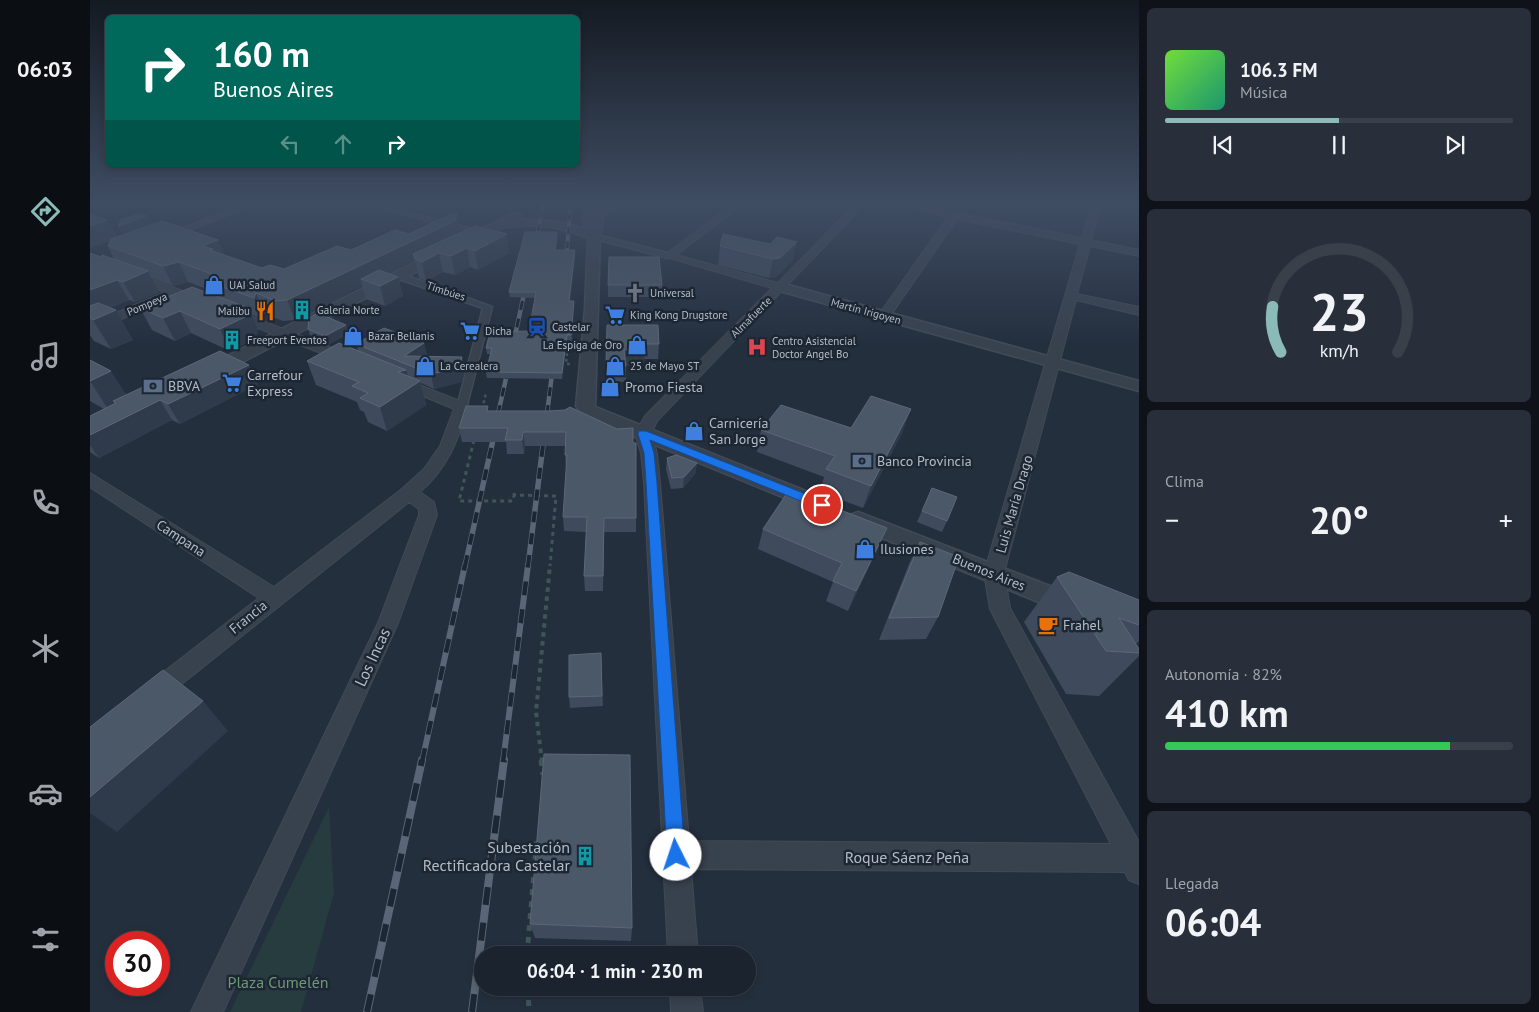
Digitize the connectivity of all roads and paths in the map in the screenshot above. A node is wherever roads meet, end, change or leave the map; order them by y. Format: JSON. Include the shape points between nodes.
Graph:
{"nodes":[{"id":1,"x":451,"y":249,"type":"edge"},
{"id":2,"x":594,"y":249,"type":"edge"},
{"id":3,"x":643,"y":249,"type":"edge"},
{"id":4,"x":677,"y":249,"type":"edge"},
{"id":5,"x":817,"y":249,"type":"edge"},
{"id":6,"x":931,"y":249,"type":"edge"},
{"id":7,"x":1084,"y":249,"type":"edge"},
{"id":8,"x":1119,"y":249,"type":"edge"},
{"id":9,"x":1139,"y":253,"type":"edge"},
{"id":10,"x":113,"y":255,"type":"edge"},
{"id":11,"x":668,"y":256,"type":"junction"},
{"id":12,"x":92,"y":262,"type":"edge"},
{"id":13,"x":399,"y":276,"type":"junction"},
{"id":14,"x":781,"y":287,"type":"junction"},
{"id":15,"x":176,"y":292,"type":"junction"},
{"id":16,"x":1072,"y":296,"type":"junction"},
{"id":17,"x":1139,"y":311,"type":"edge"},
{"id":18,"x":884,"y":316,"type":"junction"},
{"id":19,"x":90,"y":328,"type":"edge"},
{"id":20,"x":286,"y":334,"type":"junction"},
{"id":21,"x":572,"y":334,"type":"edge"},
{"id":22,"x":568,"y":336,"type":"junction"},
{"id":23,"x":565,"y":338,"type":"edge"},
{"id":24,"x":1054,"y":362,"type":"junction"},
{"id":25,"x":566,"y":364,"type":"edge"},
{"id":26,"x":361,"y":365,"type":"edge"},
{"id":27,"x":386,"y":375,"type":"edge"},
{"id":28,"x":197,"y":378,"type":"edge"},
{"id":29,"x":1139,"y":386,"type":"edge"},
{"id":30,"x":486,"y":393,"type":"dead end"},
{"id":31,"x":462,"y":407,"type":"junction"},
{"id":32,"x":481,"y":411,"type":"edge"},
{"id":33,"x":643,"y":434,"type":"junction"},
{"id":34,"x":475,"y":438,"type":"edge"},
{"id":35,"x":90,"y":479,"type":"edge"},
{"id":36,"x":408,"y":493,"type":"junction"},
{"id":37,"x":994,"y":573,"type":"junction"},
{"id":38,"x":272,"y":598,"type":"junction"},
{"id":39,"x":1094,"y":614,"type":"edge"},
{"id":40,"x":143,"y":701,"type":"edge"},
{"id":41,"x":542,"y":785,"type":"edge"},
{"id":42,"x":537,"y":834,"type":"edge"},
{"id":43,"x":676,"y":855,"type":"junction"},
{"id":44,"x":1137,"y":862,"type":"edge"},
{"id":45,"x":527,"y":946,"type":"edge"},
{"id":46,"x":682,"y":946,"type":"edge"},
{"id":47,"x":528,"y":996,"type":"edge"},
{"id":48,"x":686,"y":996,"type":"edge"},
{"id":49,"x":207,"y":1012,"type":"edge"},
{"id":50,"x":529,"y":1012,"type":"edge"},
{"id":51,"x":687,"y":1012,"type":"edge"}],
"edges":[{"from":1,"to":13,"type":"street"},
{"from":2,"to":33,"type":"street","name":"Buenos Aires","via":[[585,406],[588,411]]},
{"from":3,"to":11,"type":"street","name":"Martín Irigoyen"},
{"from":4,"to":11,"type":"street"},
{"from":5,"to":14,"type":"street","name":"Almafuerte"},
{"from":6,"to":18,"type":"street"},
{"from":7,"to":16,"type":"street","name":"Luis María Drago"},
{"from":8,"to":9,"type":"street"},
{"from":10,"to":12,"type":"street"},
{"from":11,"to":14,"type":"street","name":"Martín Irigoyen"},
{"from":12,"to":15,"type":"street"},
{"from":13,"to":20,"type":"street"},
{"from":13,"to":31,"type":"street","name":"Timbúes","via":[[488,306]]},
{"from":14,"to":18,"type":"street","name":"Martín Irigoyen"},
{"from":14,"to":33,"type":"street","name":"Almafuerte","via":[[650,419]]},
{"from":15,"to":19,"type":"street","name":"Pompeya"},
{"from":15,"to":20,"type":"street"},
{"from":16,"to":17,"type":"street"},
{"from":16,"to":24,"type":"street","name":"Luis María Drago"},
{"from":18,"to":24,"type":"street","name":"Martín Irigoyen"},
{"from":20,"to":26,"type":"street"},
{"from":20,"to":28,"type":"street"},
{"from":21,"to":22,"type":"path"},
{"from":22,"to":23,"type":"path"},
{"from":22,"to":25,"type":"path","via":[[571,336],[571,342],[568,342]]},
{"from":24,"to":29,"type":"street","name":"Martín Irigoyen"},
{"from":24,"to":37,"type":"street","name":"Luis María Drago"},
{"from":27,"to":31,"type":"street"},
{"from":30,"to":32,"type":"path"},
{"from":31,"to":36,"type":"street","via":[[441,460],[429,476]]},
{"from":33,"to":37,"type":"street","name":"Buenos Aires"},
{"from":33,"to":43,"type":"street","via":[[652,483]]},
{"from":34,"to":41,"type":"path","via":[[459,501],[513,500],[514,494],[556,496],[536,712]]},
{"from":35,"to":38,"type":"street","name":"Campana"},
{"from":36,"to":38,"type":"street","name":"Francia"},
{"from":36,"to":49,"type":"street","name":"Los Incas","via":[[428,506],[428,515],[388,622]]},
{"from":37,"to":39,"type":"street","name":"Buenos Aires"},
{"from":37,"to":44,"type":"street","name":"Luis María Drago","via":[[1000,609]]},
{"from":38,"to":40,"type":"street","name":"Francia"},
{"from":42,"to":45,"type":"path"},
{"from":43,"to":44,"type":"street","name":"Roque Sáenz Peña"},
{"from":43,"to":46,"type":"street"},
{"from":47,"to":50,"type":"path"},
{"from":48,"to":51,"type":"street"}]}
